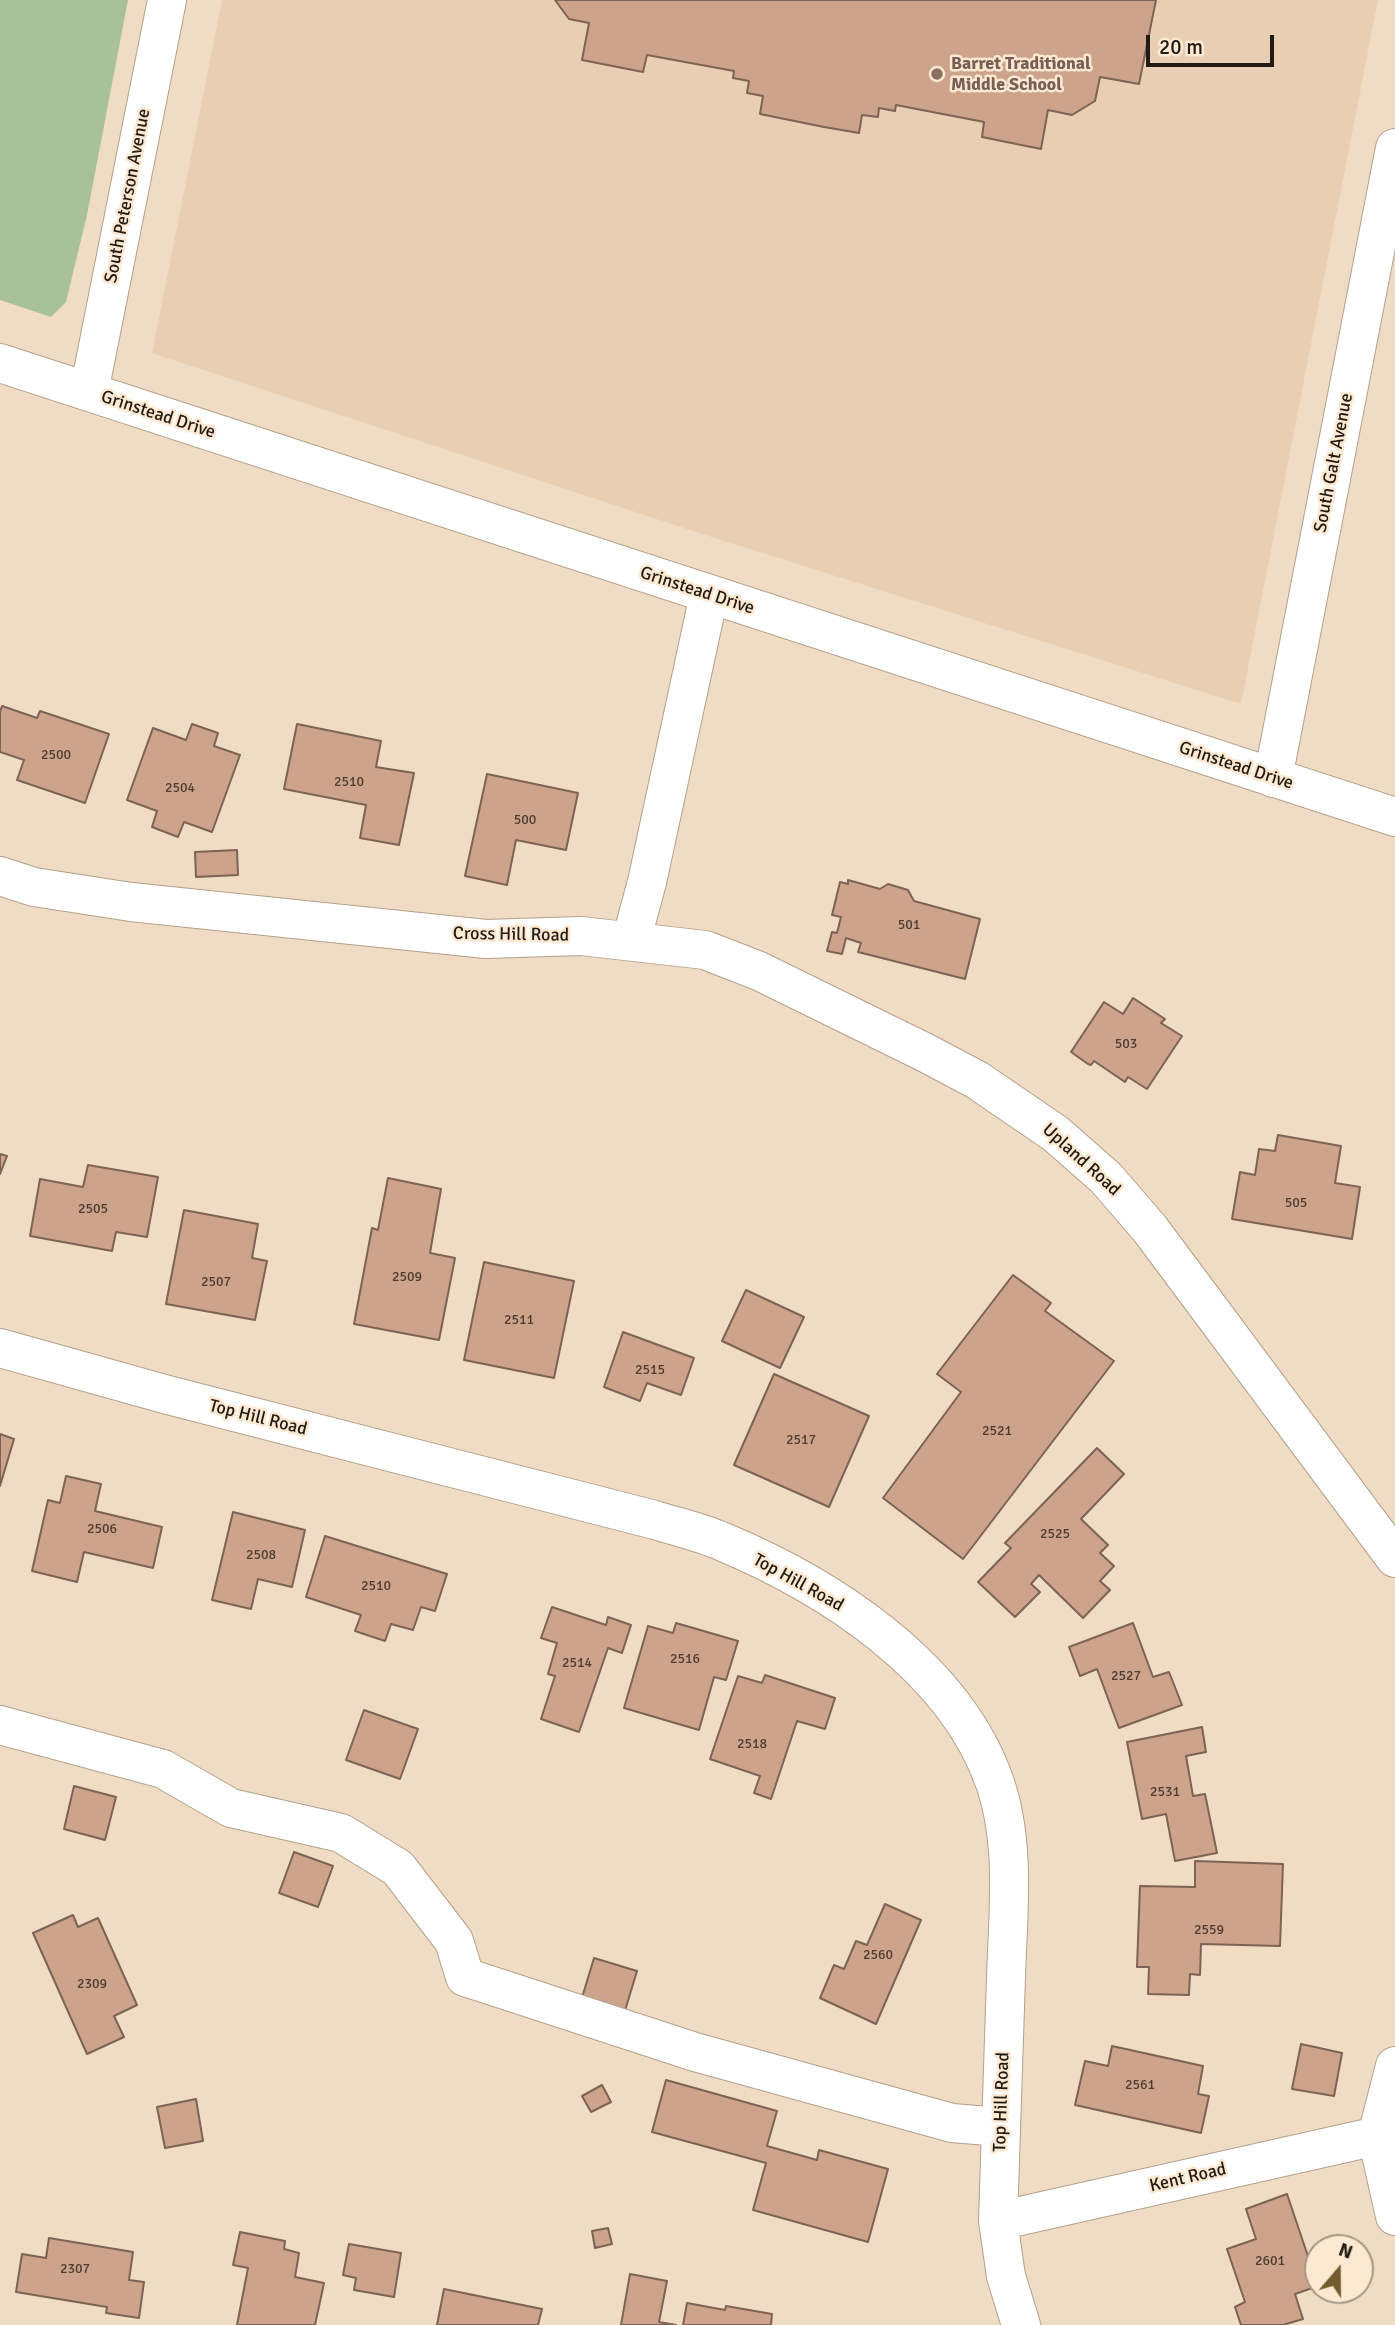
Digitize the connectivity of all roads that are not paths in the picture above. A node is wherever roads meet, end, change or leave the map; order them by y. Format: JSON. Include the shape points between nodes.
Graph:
{"nodes":[{"id":1,"x":167,"y":0,"type":"edge"},
{"id":2,"x":1395,"y":148,"type":"edge"},
{"id":3,"x":0,"y":363,"type":"edge"},
{"id":4,"x":89,"y":392,"type":"junction"},
{"id":5,"x":709,"y":595,"type":"junction"},
{"id":6,"x":1273,"y":778,"type":"junction"},
{"id":7,"x":1395,"y":817,"type":"edge"},
{"id":8,"x":0,"y":876,"type":"edge"},
{"id":9,"x":631,"y":941,"type":"junction"},
{"id":10,"x":0,"y":1348,"type":"edge"},
{"id":11,"x":1395,"y":1558,"type":"edge"},
{"id":12,"x":0,"y":1725,"type":"edge"},
{"id":13,"x":1395,"y":2066,"type":"edge"},
{"id":14,"x":1001,"y":2127,"type":"junction"},
{"id":15,"x":1377,"y":2136,"type":"junction"},
{"id":16,"x":1395,"y":2216,"type":"edge"},
{"id":17,"x":998,"y":2221,"type":"junction"},
{"id":18,"x":1021,"y":2325,"type":"edge"}],
"edges":[{"from":1,"to":4,"type":"street","name":"South Peterson Avenue"},
{"from":2,"to":6,"type":"street","name":"South Galt Avenue"},
{"from":3,"to":4,"type":"street","name":"Grinstead Drive"},
{"from":4,"to":5,"type":"street","name":"Grinstead Drive"},
{"from":5,"to":6,"type":"street","name":"Grinstead Drive"},
{"from":5,"to":9,"type":"street"},
{"from":6,"to":7,"type":"street","name":"Grinstead Drive"},
{"from":8,"to":9,"type":"street","name":"Cross Hill Road","via":[[34,887],[131,902],[486,939],[581,936]]},
{"from":9,"to":11,"type":"street","name":"Upland Road","via":[[705,950],[759,971],[967,1075],[1056,1134],[1106,1178],[1150,1229]]},
{"from":10,"to":14,"type":"street","name":"Top Hill Road","via":[[655,1520],[720,1541],[814,1587],[878,1631],[938,1686],[961,1716],[981,1749],[1004,1820],[1009,1883]]},
{"from":12,"to":14,"type":"street","via":[[163,1769],[231,1808],[341,1833],[398,1868],[454,1941],[465,1977],[695,2052],[952,2123]]},
{"from":13,"to":15,"type":"street"},
{"from":14,"to":17,"type":"street","name":"Top Hill Road"},
{"from":15,"to":16,"type":"street"},
{"from":15,"to":17,"type":"street","name":"Kent Road"},
{"from":17,"to":18,"type":"street","name":"Top Hill Road","via":[[1006,2276]]}]}
